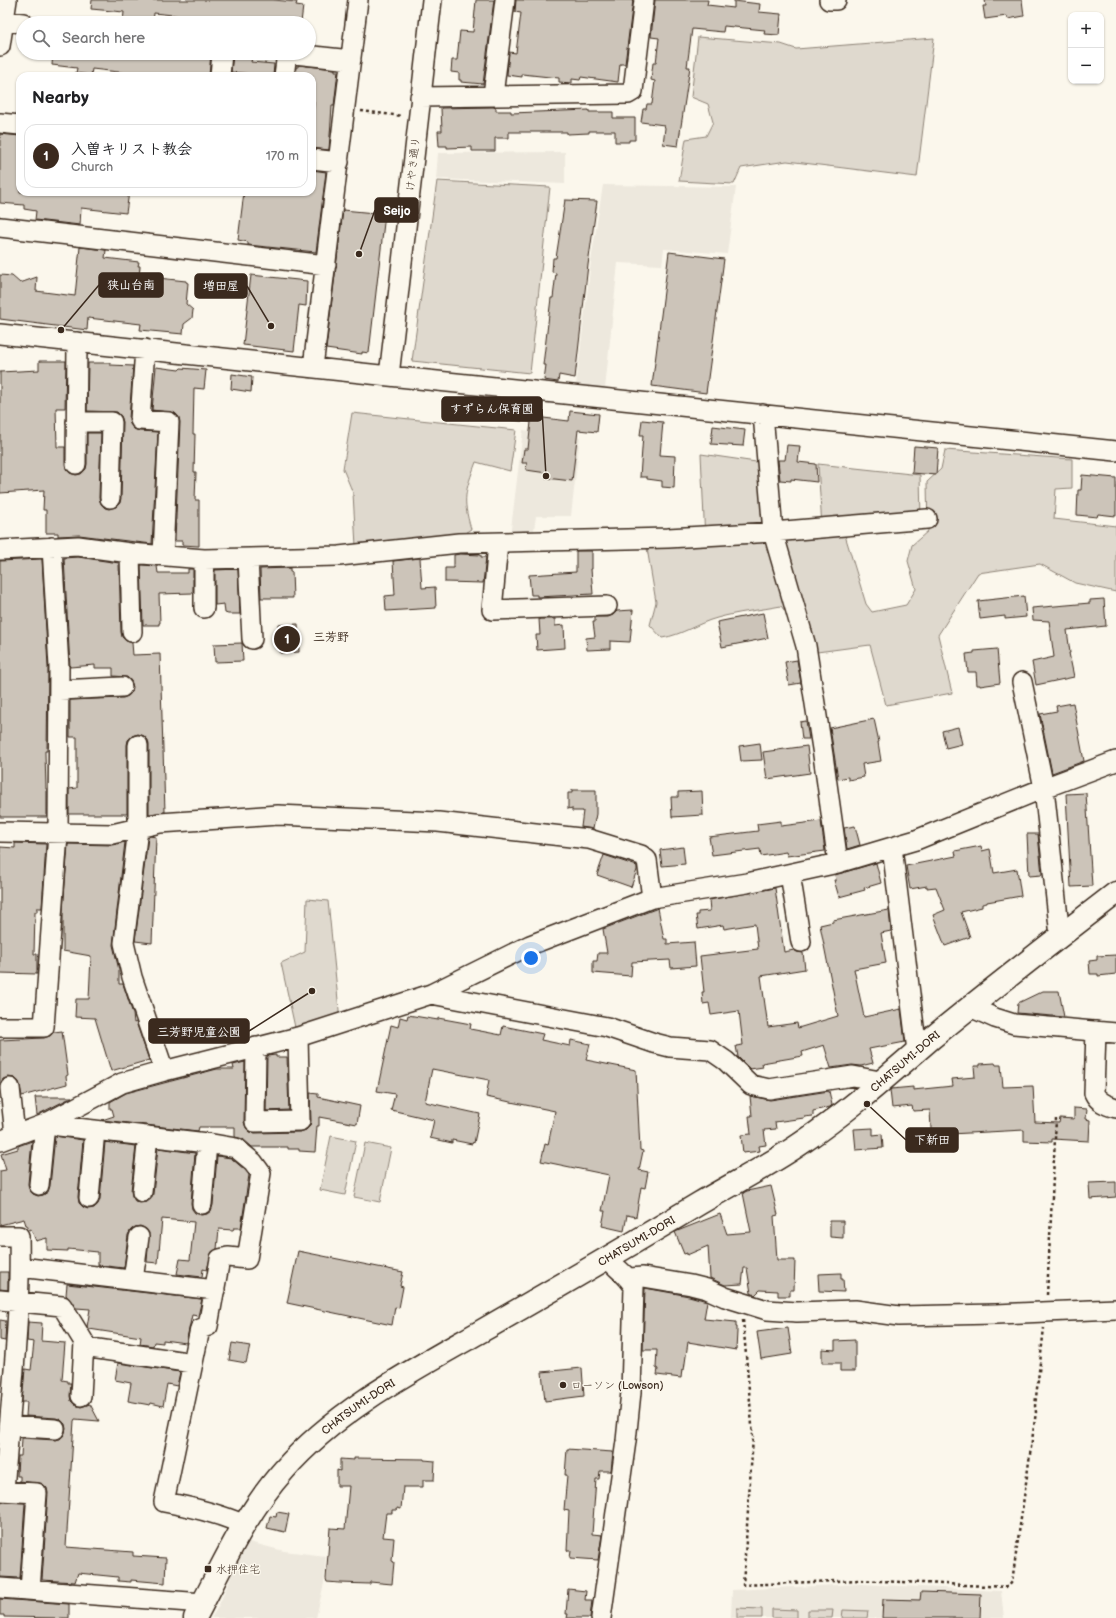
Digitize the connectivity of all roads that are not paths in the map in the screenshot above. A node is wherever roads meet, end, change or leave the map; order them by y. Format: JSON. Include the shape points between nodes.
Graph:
{"nodes":[{"id":1,"x":7,"y":0,"type":"edge"},
{"id":2,"x":358,"y":0,"type":"edge"},
{"id":3,"x":432,"y":0,"type":"edge"},
{"id":4,"x":505,"y":0,"type":"edge"},
{"id":5,"x":644,"y":0,"type":"edge"},
{"id":6,"x":829,"y":0,"type":"edge"},
{"id":7,"x":834,"y":0,"type":"edge"},
{"id":8,"x":4,"y":21,"type":"junction"},
{"id":9,"x":16,"y":22,"type":"edge"},
{"id":10,"x":0,"y":46,"type":"edge"},
{"id":11,"x":316,"y":56,"type":"edge"},
{"id":12,"x":221,"y":60,"type":"edge"},
{"id":13,"x":285,"y":60,"type":"edge"},
{"id":14,"x":351,"y":60,"type":"junction"},
{"id":15,"x":220,"y":72,"type":"edge"},
{"id":16,"x":284,"y":72,"type":"edge"},
{"id":17,"x":493,"y":96,"type":"junction"},
{"id":18,"x":420,"y":97,"type":"junction"},
{"id":19,"x":0,"y":123,"type":"edge"},
{"id":20,"x":16,"y":125,"type":"edge"},
{"id":21,"x":316,"y":159,"type":"edge"},
{"id":22,"x":339,"y":162,"type":"junction"},
{"id":23,"x":0,"y":227,"type":"edge"},
{"id":24,"x":326,"y":265,"type":"junction"},
{"id":25,"x":0,"y":334,"type":"edge"},
{"id":26,"x":77,"y":342,"type":"junction"},
{"id":27,"x":145,"y":349,"type":"junction"},
{"id":28,"x":313,"y":367,"type":"junction"},
{"id":29,"x":389,"y":376,"type":"junction"},
{"id":30,"x":763,"y":414,"type":"junction"},
{"id":31,"x":76,"y":422,"type":"junction"},
{"id":32,"x":1116,"y":451,"type":"edge"},
{"id":33,"x":76,"y":464,"type":"dead end"},
{"id":34,"x":110,"y":498,"type":"dead end"},
{"id":35,"x":927,"y":519,"type":"dead end"},
{"id":36,"x":773,"y":532,"type":"junction"},
{"id":37,"x":498,"y":543,"type":"junction"},
{"id":38,"x":52,"y":547,"type":"junction"},
{"id":39,"x":0,"y":550,"type":"edge"},
{"id":40,"x":130,"y":553,"type":"junction"},
{"id":41,"x":164,"y":555,"type":"junction"},
{"id":42,"x":204,"y":559,"type":"junction"},
{"id":43,"x":248,"y":559,"type":"junction"},
{"id":44,"x":607,"y":606,"type":"dead end"},
{"id":45,"x":204,"y":608,"type":"dead end"},
{"id":46,"x":132,"y":632,"type":"dead end"},
{"id":47,"x":252,"y":639,"type":"dead end"},
{"id":48,"x":1022,"y":682,"type":"dead end"},
{"id":49,"x":122,"y":687,"type":"dead end"},
{"id":50,"x":59,"y":690,"type":"junction"},
{"id":51,"x":138,"y":745,"type":"dead end"},
{"id":52,"x":1116,"y":761,"type":"edge"},
{"id":53,"x":1044,"y":788,"type":"junction"},
{"id":54,"x":138,"y":829,"type":"junction"},
{"id":55,"x":0,"y":832,"type":"edge"},
{"id":56,"x":58,"y":834,"type":"junction"},
{"id":57,"x":892,"y":847,"type":"junction"},
{"id":58,"x":838,"y":863,"type":"junction"},
{"id":59,"x":790,"y":874,"type":"junction"},
{"id":60,"x":1116,"y":892,"type":"edge"},
{"id":61,"x":652,"y":898,"type":"junction"},
{"id":62,"x":1060,"y":936,"type":"junction"},
{"id":63,"x":801,"y":942,"type":"dead end"},
{"id":64,"x":431,"y":994,"type":"junction"},
{"id":65,"x":970,"y":1008,"type":"junction"},
{"id":66,"x":0,"y":1027,"type":"edge"},
{"id":67,"x":1096,"y":1031,"type":"junction"},
{"id":68,"x":1116,"y":1033,"type":"edge"},
{"id":69,"x":298,"y":1037,"type":"junction"},
{"id":70,"x":256,"y":1047,"type":"junction"},
{"id":71,"x":917,"y":1051,"type":"junction"},
{"id":72,"x":164,"y":1070,"type":"junction"},
{"id":73,"x":880,"y":1081,"type":"junction"},
{"id":74,"x":10,"y":1088,"type":"dead end"},
{"id":75,"x":1116,"y":1108,"type":"edge"},
{"id":76,"x":46,"y":1123,"type":"junction"},
{"id":77,"x":95,"y":1130,"type":"junction"},
{"id":78,"x":148,"y":1136,"type":"junction"},
{"id":79,"x":8,"y":1138,"type":"edge"},
{"id":80,"x":207,"y":1143,"type":"junction"},
{"id":81,"x":39,"y":1185,"type":"dead end"},
{"id":82,"x":142,"y":1192,"type":"dead end"},
{"id":83,"x":89,"y":1198,"type":"dead end"},
{"id":84,"x":202,"y":1204,"type":"dead end"},
{"id":85,"x":0,"y":1236,"type":"edge"},
{"id":86,"x":139,"y":1237,"type":"dead end"},
{"id":87,"x":608,"y":1258,"type":"junction"},
{"id":88,"x":20,"y":1267,"type":"junction"},
{"id":89,"x":630,"y":1278,"type":"junction"},
{"id":90,"x":133,"y":1280,"type":"junction"},
{"id":91,"x":215,"y":1290,"type":"junction"},
{"id":92,"x":9,"y":1301,"type":"edge"},
{"id":93,"x":1116,"y":1309,"type":"edge"},
{"id":94,"x":84,"y":1347,"type":"junction"},
{"id":95,"x":193,"y":1363,"type":"junction"},
{"id":96,"x":7,"y":1374,"type":"edge"},
{"id":97,"x":81,"y":1396,"type":"dead end"},
{"id":98,"x":9,"y":1426,"type":"junction"},
{"id":99,"x":55,"y":1429,"type":"dead end"},
{"id":100,"x":2,"y":1491,"type":"edge"},
{"id":101,"x":244,"y":1525,"type":"junction"},
{"id":102,"x":0,"y":1588,"type":"edge"},
{"id":103,"x":30,"y":1590,"type":"junction"},
{"id":104,"x":199,"y":1611,"type":"edge"},
{"id":105,"x":601,"y":1618,"type":"edge"}],
"edges":[{"from":1,"to":8,"type":"street"},
{"from":2,"to":14,"type":"street"},
{"from":3,"to":18,"type":"street","name":"けやき通り"},
{"from":4,"to":17,"type":"street"},
{"from":5,"to":17,"type":"street","via":[[633,91],[628,94]]},
{"from":6,"to":7,"type":"street"},
{"from":8,"to":9,"type":"street"},
{"from":8,"to":10,"type":"street"},
{"from":11,"to":14,"type":"street"},
{"from":12,"to":15,"type":"street"},
{"from":13,"to":16,"type":"street"},
{"from":14,"to":22,"type":"street"},
{"from":17,"to":18,"type":"street"},
{"from":18,"to":29,"type":"street","name":"けやき通り"},
{"from":19,"to":20,"type":"street"},
{"from":21,"to":22,"type":"street"},
{"from":22,"to":24,"type":"street"},
{"from":23,"to":24,"type":"street"},
{"from":24,"to":28,"type":"street"},
{"from":25,"to":26,"type":"street"},
{"from":26,"to":27,"type":"street"},
{"from":26,"to":31,"type":"street"},
{"from":27,"to":28,"type":"street"},
{"from":27,"to":41,"type":"street","via":[[140,420],[169,422]]},
{"from":28,"to":29,"type":"street"},
{"from":29,"to":30,"type":"street"},
{"from":30,"to":32,"type":"street"},
{"from":30,"to":36,"type":"street"},
{"from":31,"to":33,"type":"street"},
{"from":31,"to":34,"type":"street","via":[[112,422]]},
{"from":35,"to":36,"type":"street"},
{"from":36,"to":37,"type":"street"},
{"from":36,"to":58,"type":"street","via":[[806,646]]},
{"from":37,"to":43,"type":"street","via":[[459,543],[339,556]]},
{"from":37,"to":44,"type":"street","via":[[492,610]]},
{"from":38,"to":39,"type":"street"},
{"from":38,"to":40,"type":"street","via":[[78,546]]},
{"from":38,"to":50,"type":"street"},
{"from":40,"to":41,"type":"street"},
{"from":40,"to":46,"type":"street"},
{"from":41,"to":42,"type":"street"},
{"from":42,"to":43,"type":"street"},
{"from":42,"to":45,"type":"street"},
{"from":43,"to":47,"type":"street"},
{"from":48,"to":53,"type":"street"},
{"from":49,"to":50,"type":"street"},
{"from":50,"to":56,"type":"street"},
{"from":51,"to":54,"type":"street"},
{"from":52,"to":53,"type":"street"},
{"from":53,"to":57,"type":"street","via":[[916,840]]},
{"from":53,"to":62,"type":"street"},
{"from":54,"to":56,"type":"street","via":[[112,834]]},
{"from":54,"to":61,"type":"street","via":[[160,823],[278,815],[438,822],[589,840],[641,855],[646,860]]},
{"from":54,"to":72,"type":"street","via":[[124,943],[132,977]]},
{"from":55,"to":56,"type":"street"},
{"from":56,"to":66,"type":"street","via":[[44,1027]]},
{"from":57,"to":58,"type":"street"},
{"from":57,"to":71,"type":"street"},
{"from":58,"to":59,"type":"street"},
{"from":59,"to":61,"type":"street"},
{"from":59,"to":63,"type":"street"},
{"from":60,"to":62,"type":"main road","name":"CHATSUMI-DORI"},
{"from":61,"to":64,"type":"street","via":[[530,945]]},
{"from":62,"to":65,"type":"main road","name":"CHATSUMI-DORI"},
{"from":64,"to":69,"type":"street"},
{"from":64,"to":73,"type":"street","via":[[607,1027],[670,1047],[710,1050],[726,1061],[751,1085],[760,1088],[769,1089],[853,1076]]},
{"from":65,"to":67,"type":"street","via":[[1014,1024]]},
{"from":65,"to":71,"type":"main road","name":"CHATSUMI-DORI"},
{"from":67,"to":68,"type":"street"},
{"from":67,"to":75,"type":"street","via":[[1094,1093],[1097,1099]]},
{"from":69,"to":70,"type":"street"},
{"from":69,"to":70,"type":"street","via":[[300,1121],[255,1122]]},
{"from":70,"to":72,"type":"street"},
{"from":71,"to":73,"type":"main road","name":"CHATSUMI-DORI"},
{"from":72,"to":76,"type":"street","via":[[122,1083]]},
{"from":73,"to":87,"type":"main road","name":"CHATSUMI-DORI","via":[[802,1143]]},
{"from":74,"to":79,"type":"street"},
{"from":76,"to":77,"type":"street"},
{"from":76,"to":79,"type":"street"},
{"from":76,"to":81,"type":"street"},
{"from":77,"to":78,"type":"street"},
{"from":77,"to":83,"type":"street"},
{"from":78,"to":80,"type":"street"},
{"from":78,"to":82,"type":"street"},
{"from":80,"to":84,"type":"street"},
{"from":80,"to":91,"type":"street","via":[[236,1148],[253,1162],[261,1173],[247,1259],[220,1259]]},
{"from":85,"to":88,"type":"street","via":[[19,1236]]},
{"from":86,"to":90,"type":"street"},
{"from":87,"to":89,"type":"street"},
{"from":87,"to":101,"type":"main road","name":"CHATSUMI-DORI","via":[[435,1358],[347,1413],[285,1467],[261,1497]]},
{"from":88,"to":90,"type":"street"},
{"from":88,"to":92,"type":"street"},
{"from":89,"to":93,"type":"street","via":[[643,1277],[691,1285],[767,1310],[790,1312],[855,1310],[899,1316]]},
{"from":89,"to":105,"type":"street","via":[[634,1287],[631,1392]]},
{"from":90,"to":91,"type":"street"},
{"from":91,"to":95,"type":"street","via":[[208,1326],[200,1329]]},
{"from":92,"to":94,"type":"street","via":[[62,1306],[84,1342]]},
{"from":92,"to":96,"type":"street"},
{"from":94,"to":95,"type":"street"},
{"from":94,"to":97,"type":"street"},
{"from":95,"to":101,"type":"street","via":[[164,1502],[200,1509]]},
{"from":96,"to":98,"type":"street"},
{"from":98,"to":99,"type":"street"},
{"from":98,"to":100,"type":"street"},
{"from":100,"to":103,"type":"street","via":[[37,1493]]},
{"from":101,"to":104,"type":"main road","name":"CHATSUMI-DORI"},
{"from":102,"to":103,"type":"street"},
{"from":103,"to":104,"type":"street"}]}
